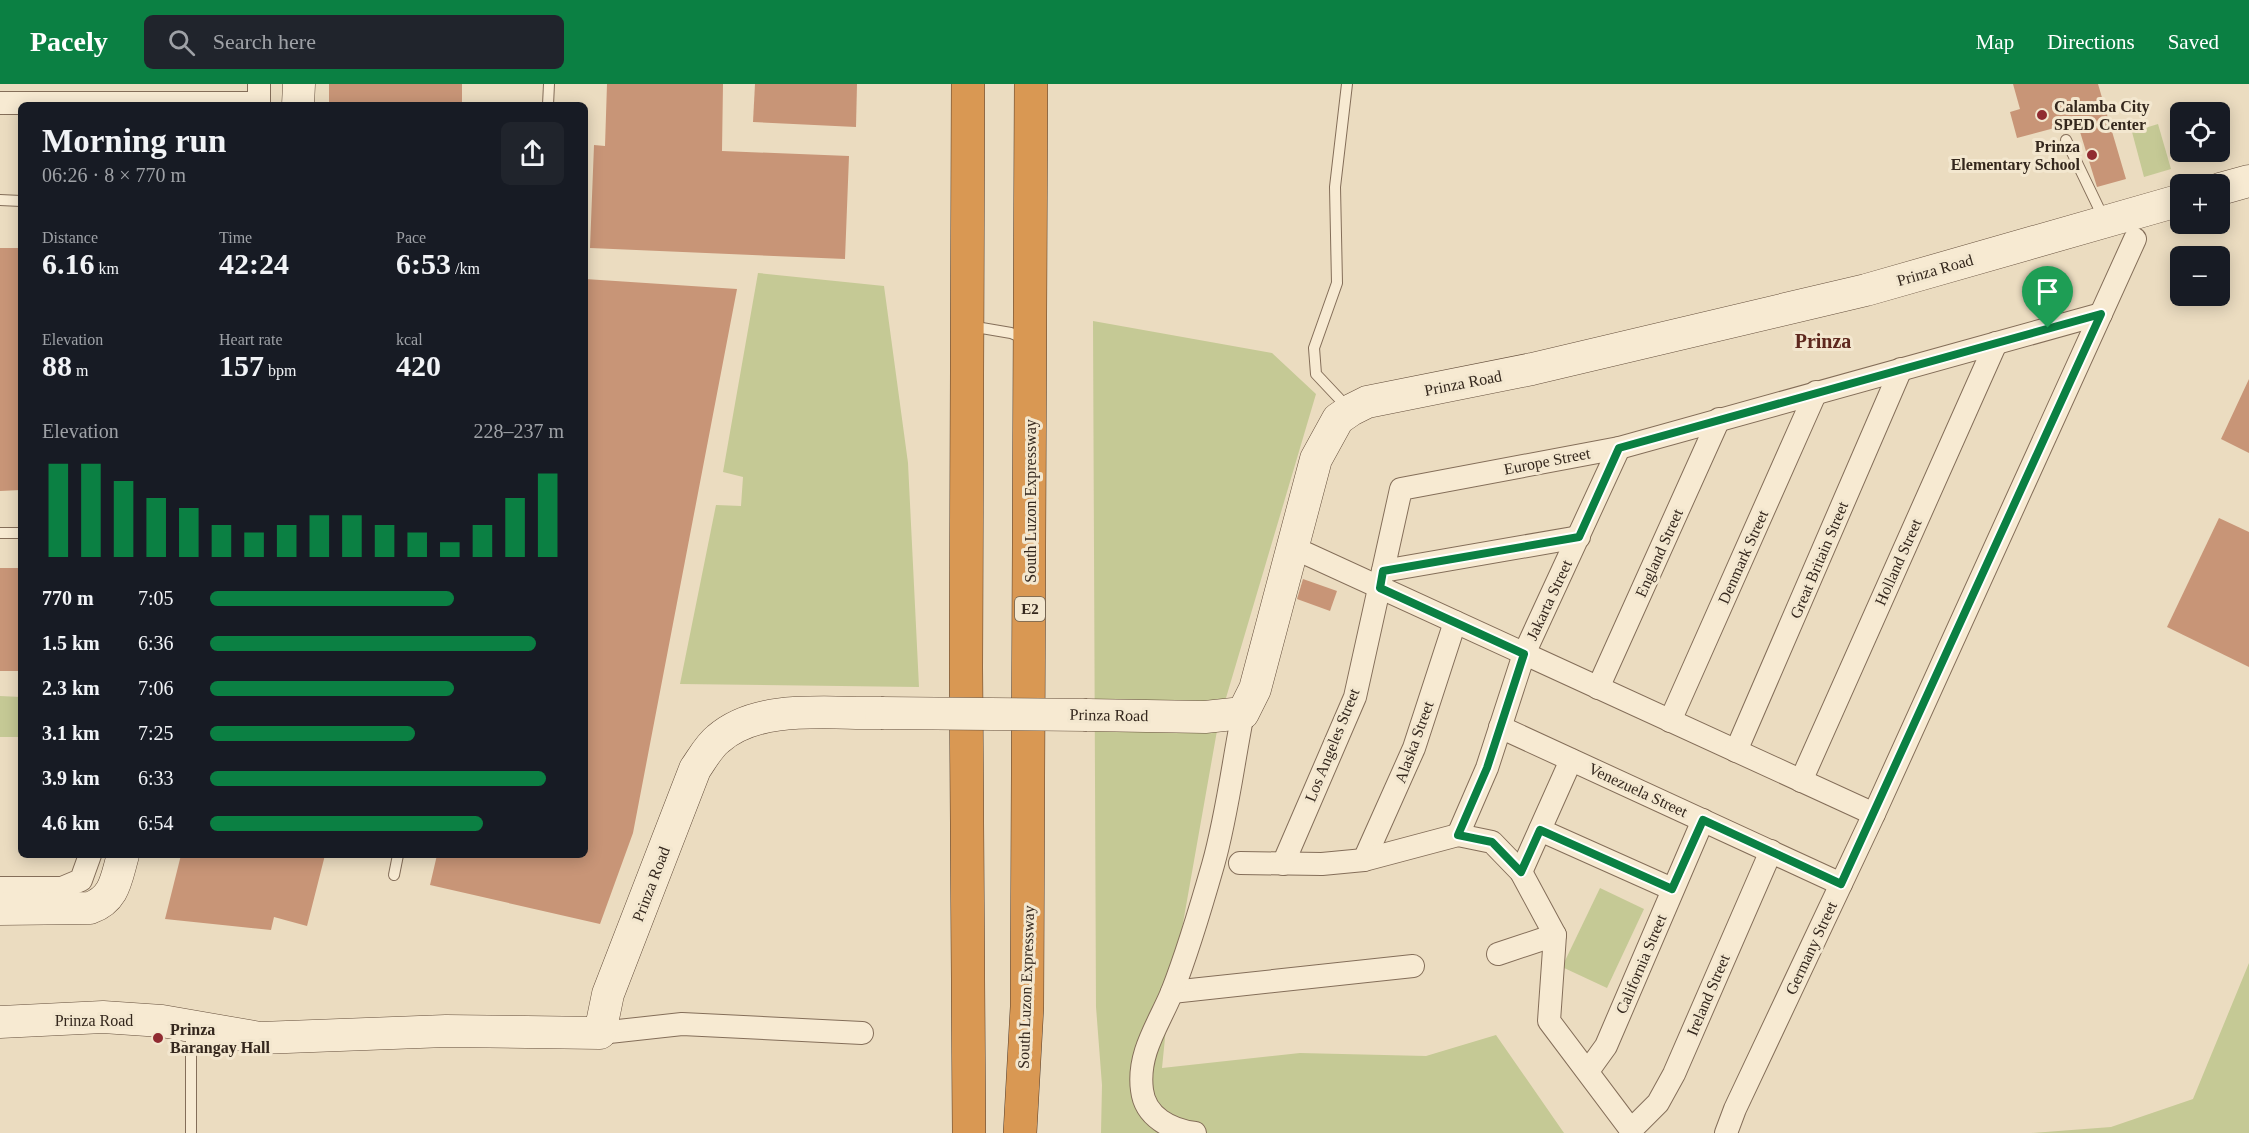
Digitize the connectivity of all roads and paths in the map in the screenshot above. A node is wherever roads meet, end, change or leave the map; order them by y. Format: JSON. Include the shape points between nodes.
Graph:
{"nodes":[{"id":1,"x":299,"y":84,"type":"edge"},
{"id":2,"x":549,"y":84,"type":"edge"},
{"id":3,"x":968,"y":84,"type":"edge"},
{"id":4,"x":1031,"y":84,"type":"edge"},
{"id":5,"x":1347,"y":84,"type":"edge"},
{"id":6,"x":259,"y":97,"type":"edge"},
{"id":7,"x":43,"y":102,"type":"edge"},
{"id":8,"x":298,"y":102,"type":"edge"},
{"id":9,"x":549,"y":102,"type":"edge"},
{"id":10,"x":0,"y":103,"type":"edge"},
{"id":11,"x":18,"y":103,"type":"edge"},
{"id":12,"x":2066,"y":140,"type":"dead end"},
{"id":13,"x":2249,"y":181,"type":"edge"},
{"id":14,"x":2230,"y":186,"type":"edge"},
{"id":15,"x":0,"y":200,"type":"edge"},
{"id":16,"x":18,"y":201,"type":"edge"},
{"id":17,"x":2170,"y":203,"type":"edge"},
{"id":18,"x":2105,"y":222,"type":"junction"},
{"id":19,"x":2135,"y":239,"type":"dead end"},
{"id":20,"x":2101,"y":314,"type":"junction"},
{"id":21,"x":967,"y":326,"type":"junction"},
{"id":22,"x":1031,"y":341,"type":"junction"},
{"id":23,"x":1996,"y":343,"type":"junction"},
{"id":24,"x":1901,"y":369,"type":"junction"},
{"id":25,"x":1816,"y":392,"type":"junction"},
{"id":26,"x":1351,"y":411,"type":"junction"},
{"id":27,"x":1719,"y":418,"type":"junction"},
{"id":28,"x":1619,"y":448,"type":"junction"},
{"id":29,"x":0,"y":533,"type":"edge"},
{"id":30,"x":18,"y":533,"type":"edge"},
{"id":31,"x":1579,"y":537,"type":"junction"},
{"id":32,"x":1294,"y":548,"type":"junction"},
{"id":33,"x":1382,"y":579,"type":"junction"},
{"id":34,"x":1455,"y":622,"type":"junction"},
{"id":35,"x":1524,"y":654,"type":"junction"},
{"id":36,"x":1598,"y":688,"type":"junction"},
{"id":37,"x":1243,"y":712,"type":"junction"},
{"id":38,"x":1670,"y":721,"type":"junction"},
{"id":39,"x":1500,"y":727,"type":"junction"},
{"id":40,"x":1736,"y":751,"type":"junction"},
{"id":41,"x":1571,"y":760,"type":"junction"},
{"id":42,"x":1801,"y":781,"type":"junction"},
{"id":43,"x":1874,"y":814,"type":"junction"},
{"id":44,"x":1703,"y":820,"type":"junction"},
{"id":45,"x":1540,"y":830,"type":"junction"},
{"id":46,"x":1458,"y":835,"type":"junction"},
{"id":47,"x":1771,"y":851,"type":"junction"},
{"id":48,"x":89,"y":858,"type":"edge"},
{"id":49,"x":122,"y":858,"type":"edge"},
{"id":50,"x":397,"y":858,"type":"edge"},
{"id":51,"x":1364,"y":860,"type":"junction"},
{"id":52,"x":1240,"y":863,"type":"dead end"},
{"id":53,"x":1283,"y":864,"type":"junction"},
{"id":54,"x":1521,"y":872,"type":"junction"},
{"id":55,"x":394,"y":875,"type":"dead end"},
{"id":56,"x":1841,"y":884,"type":"junction"},
{"id":57,"x":0,"y":888,"type":"edge"},
{"id":58,"x":1672,"y":889,"type":"junction"},
{"id":59,"x":0,"y":909,"type":"edge"},
{"id":60,"x":1556,"y":935,"type":"junction"},
{"id":61,"x":1498,"y":954,"type":"dead end"},
{"id":62,"x":1413,"y":966,"type":"dead end"},
{"id":63,"x":1172,"y":992,"type":"junction"},
{"id":64,"x":0,"y":1022,"type":"edge"},
{"id":65,"x":192,"y":1026,"type":"junction"},
{"id":66,"x":600,"y":1033,"type":"junction"},
{"id":67,"x":862,"y":1033,"type":"dead end"},
{"id":68,"x":1588,"y":1071,"type":"junction"},
{"id":69,"x":191,"y":1133,"type":"edge"},
{"id":70,"x":969,"y":1133,"type":"edge"},
{"id":71,"x":1020,"y":1133,"type":"edge"},
{"id":72,"x":1195,"y":1133,"type":"edge"},
{"id":73,"x":1726,"y":1133,"type":"edge"}],
"edges":[{"from":1,"to":8,"type":"main road"},
{"from":2,"to":9,"type":"lane"},
{"from":3,"to":21,"type":"highway"},
{"from":4,"to":22,"type":"highway","name":"South Luzon Expressway","number":"E2"},
{"from":5,"to":26,"type":"lane","via":[[1335,187],[1337,283],[1314,348],[1316,374]]},
{"from":6,"to":7,"type":"street"},
{"from":10,"to":11,"type":"street"},
{"from":12,"to":18,"type":"lane"},
{"from":13,"to":14,"type":"main road"},
{"from":15,"to":16,"type":"lane"},
{"from":17,"to":18,"type":"main road","name":"Prinza Road"},
{"from":18,"to":26,"type":"main road","name":"Prinza Road","via":[[1866,290],[1532,369],[1367,402]]},
{"from":19,"to":20,"type":"street","name":"Germany Street"},
{"from":20,"to":23,"type":"street","name":"Europe Street"},
{"from":20,"to":43,"type":"street","name":"Germany Street"},
{"from":21,"to":22,"type":"lane","via":[[1011,333]]},
{"from":21,"to":70,"type":"highway"},
{"from":22,"to":71,"type":"highway","name":"South Luzon Expressway","number":"E2","via":[[1027,1007]]},
{"from":23,"to":24,"type":"street","name":"Europe Street"},
{"from":23,"to":42,"type":"street","name":"Holland Street"},
{"from":24,"to":25,"type":"street","name":"Europe Street"},
{"from":24,"to":40,"type":"street","name":"Great Britain Street"},
{"from":25,"to":27,"type":"street","name":"Europe Street"},
{"from":25,"to":38,"type":"street","name":"Denmark Street"},
{"from":26,"to":32,"type":"main road","name":"Prinza Road","via":[[1338,419],[1316,459]]},
{"from":27,"to":28,"type":"street","name":"Europe Street"},
{"from":27,"to":36,"type":"street","name":"England Street"},
{"from":28,"to":31,"type":"street","name":"Jakarta Street"},
{"from":28,"to":33,"type":"street","name":"Europe Street","via":[[1401,489]]},
{"from":29,"to":30,"type":"lane"},
{"from":31,"to":33,"type":"street"},
{"from":31,"to":35,"type":"street","name":"Jakarta Street"},
{"from":32,"to":33,"type":"street"},
{"from":32,"to":37,"type":"main road","name":"Prinza Road","via":[[1255,689]]},
{"from":33,"to":34,"type":"street"},
{"from":33,"to":53,"type":"street","name":"Los Angeles Street","via":[[1355,697]]},
{"from":34,"to":35,"type":"street"},
{"from":34,"to":51,"type":"street","name":"Alaska Street","via":[[1414,748]]},
{"from":35,"to":36,"type":"street"},
{"from":35,"to":39,"type":"street","name":"Jakarta Street"},
{"from":36,"to":38,"type":"street"},
{"from":37,"to":63,"type":"street","via":[[1213,864]]},
{"from":37,"to":66,"type":"main road","name":"Prinza Road","bridge":true,"via":[[1205,717],[790,715],[739,724],[716,740],[695,769],[608,994]]},
{"from":38,"to":40,"type":"street"},
{"from":39,"to":41,"type":"street","name":"Venezuela Street"},
{"from":39,"to":46,"type":"street","name":"Jakarta Street"},
{"from":40,"to":42,"type":"street"},
{"from":41,"to":44,"type":"street","name":"Venezuela Street"},
{"from":41,"to":45,"type":"street"},
{"from":42,"to":43,"type":"street"},
{"from":43,"to":56,"type":"street","name":"Germany Street"},
{"from":44,"to":47,"type":"street","name":"Venezuela Street"},
{"from":44,"to":58,"type":"street","name":"California Street"},
{"from":45,"to":54,"type":"street"},
{"from":45,"to":58,"type":"street"},
{"from":46,"to":51,"type":"street"},
{"from":46,"to":54,"type":"street","via":[[1492,842]]},
{"from":47,"to":56,"type":"street","name":"Venezuela Street"},
{"from":47,"to":68,"type":"street","name":"Ireland Street","via":[[1658,1103],[1631,1130]]},
{"from":48,"to":57,"type":"street","via":[[81,880],[62,888]]},
{"from":49,"to":59,"type":"main road","via":[[113,891],[99,905]]},
{"from":50,"to":55,"type":"lane"},
{"from":51,"to":53,"type":"street"},
{"from":52,"to":53,"type":"street"},
{"from":54,"to":60,"type":"street"},
{"from":56,"to":73,"type":"street","name":"Germany Street"},
{"from":58,"to":68,"type":"street","name":"California Street","via":[[1606,1046]]},
{"from":60,"to":61,"type":"street"},
{"from":60,"to":68,"type":"street","via":[[1549,1021]]},
{"from":62,"to":63,"type":"street"},
{"from":63,"to":72,"type":"street","via":[[1144,1053],[1142,1093],[1150,1111],[1162,1123]]},
{"from":64,"to":65,"type":"main road","name":"Prinza Road","via":[[103,1017]]},
{"from":65,"to":66,"type":"main road","name":"Prinza Road","via":[[260,1038],[446,1031]]},
{"from":65,"to":69,"type":"lane"},
{"from":66,"to":67,"type":"street","via":[[682,1024]]}]}
